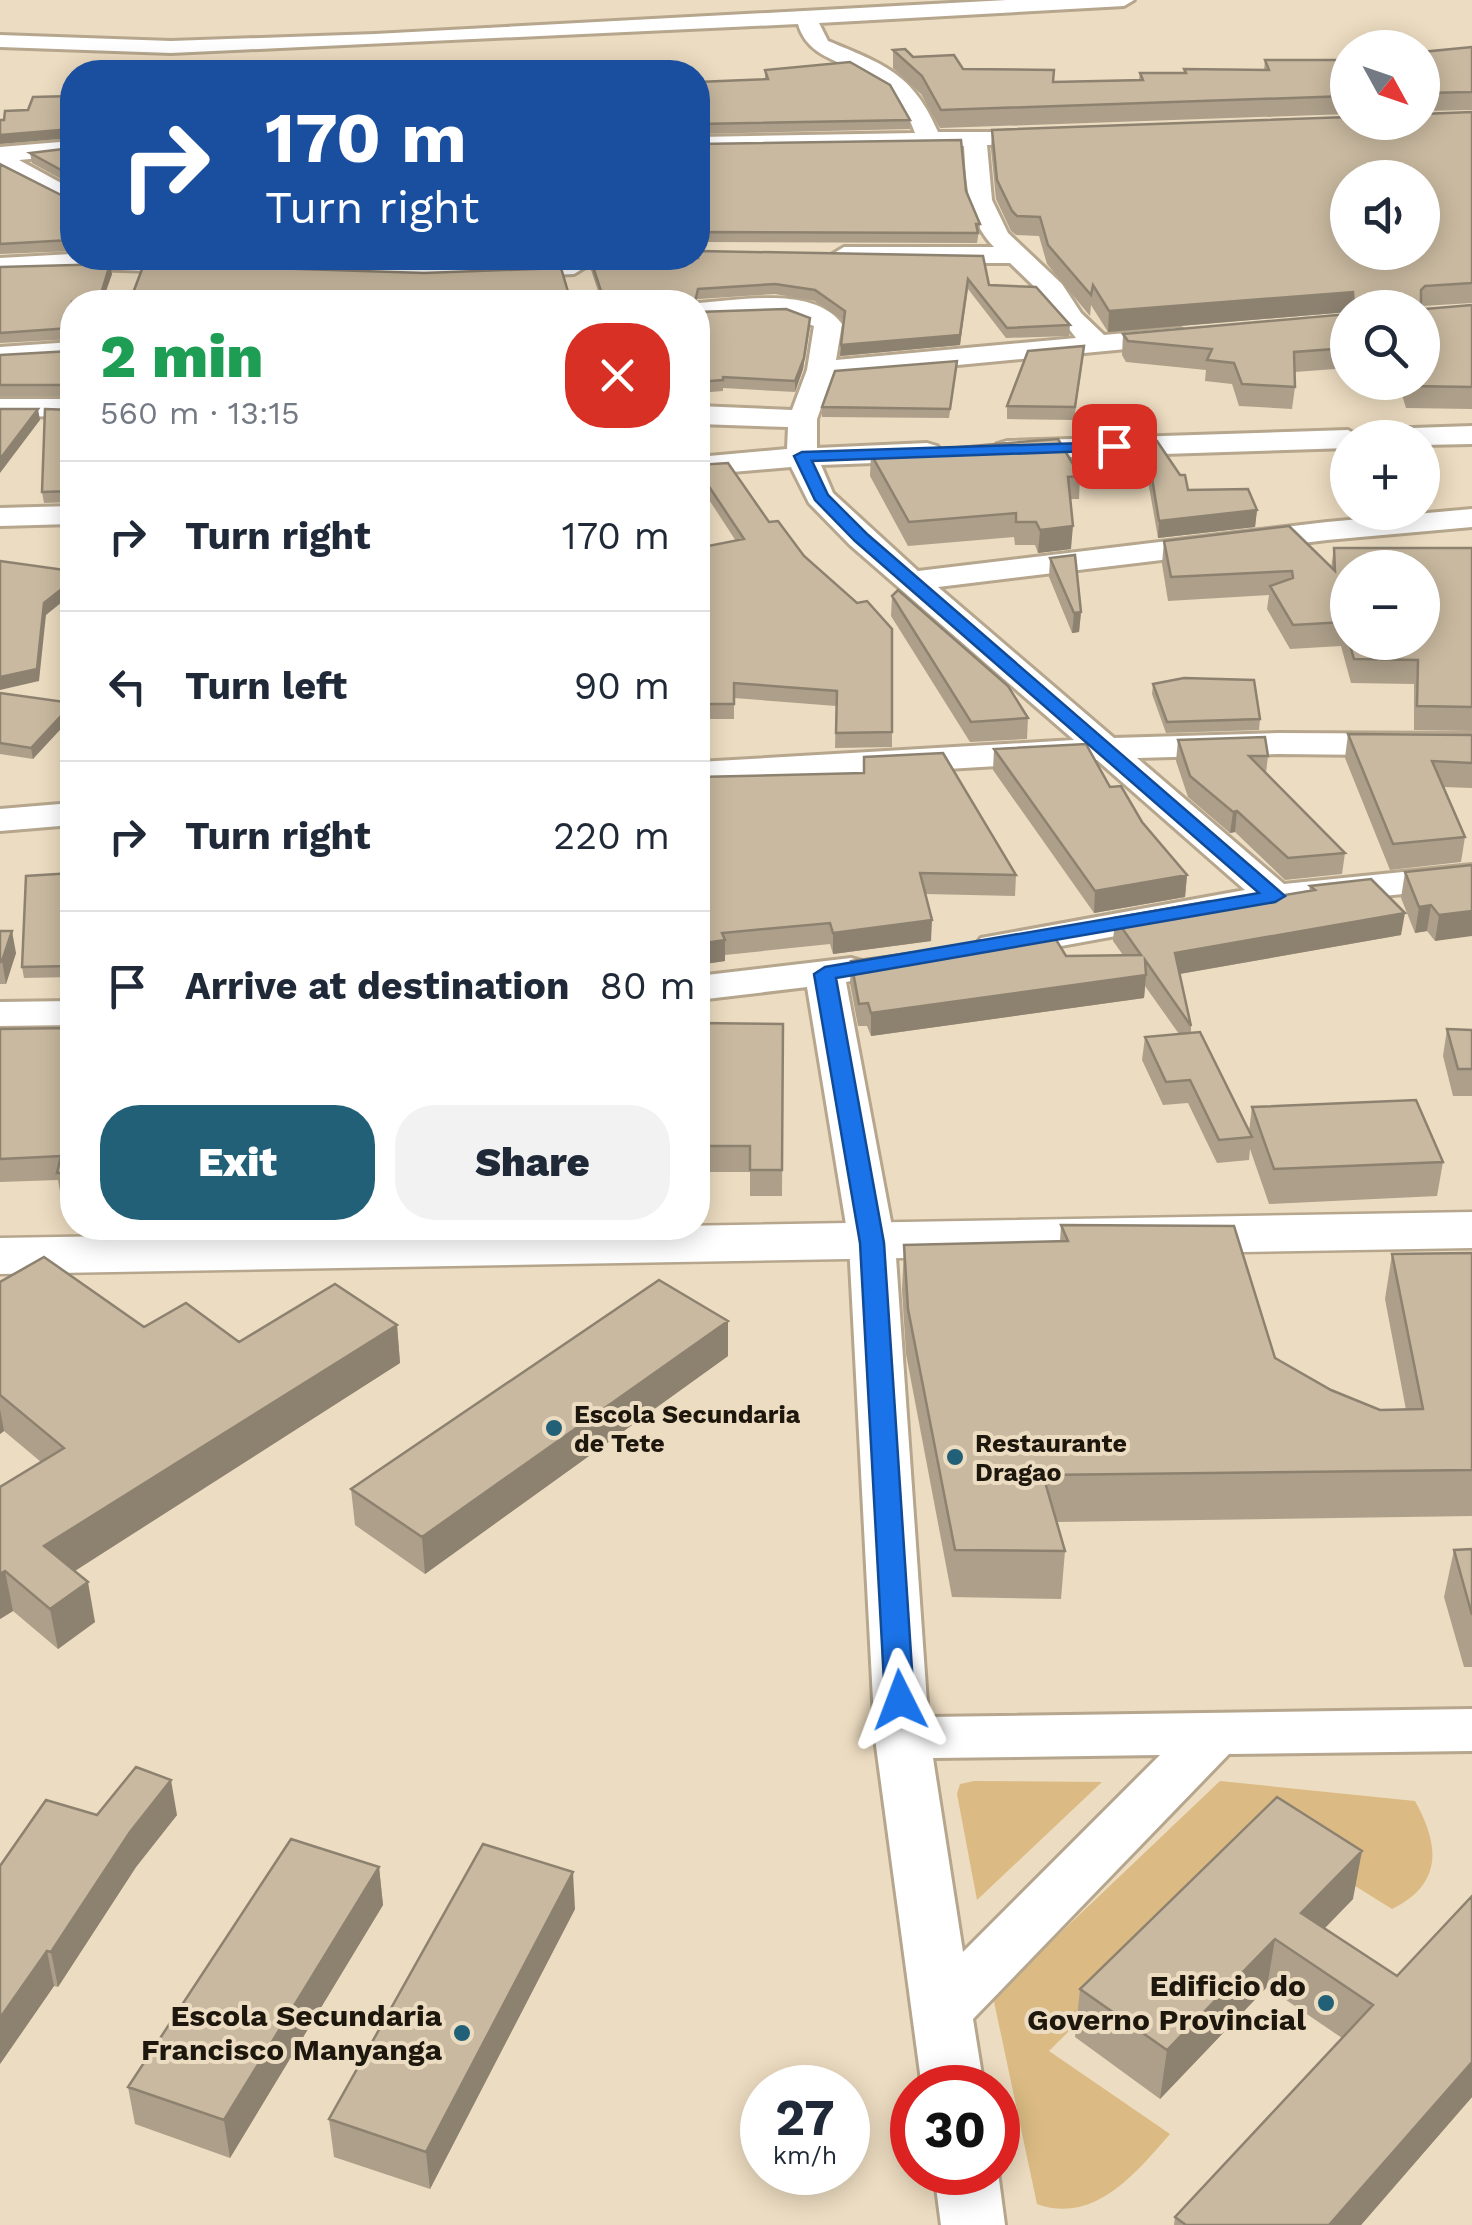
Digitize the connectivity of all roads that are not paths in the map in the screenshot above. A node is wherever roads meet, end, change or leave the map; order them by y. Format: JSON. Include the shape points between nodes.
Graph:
{"nodes":[{"id":1,"x":1124,"y":0,"type":"edge"},
{"id":2,"x":807,"y":17,"type":"junction"},
{"id":3,"x":0,"y":41,"type":"edge"},
{"id":4,"x":170,"y":47,"type":"junction"},
{"id":5,"x":224,"y":60,"type":"edge"},
{"id":6,"x":1073,"y":136,"type":"edge"},
{"id":7,"x":975,"y":139,"type":"junction"},
{"id":8,"x":930,"y":140,"type":"junction"},
{"id":9,"x":710,"y":144,"type":"edge"},
{"id":10,"x":60,"y":149,"type":"edge"},
{"id":11,"x":0,"y":156,"type":"edge"},
{"id":12,"x":60,"y":193,"type":"edge"},
{"id":13,"x":60,"y":196,"type":"edge"},
{"id":14,"x":9,"y":198,"type":"edge"},
{"id":15,"x":820,"y":254,"type":"edge"},
{"id":16,"x":1013,"y":255,"type":"junction"},
{"id":17,"x":60,"y":263,"type":"edge"},
{"id":18,"x":0,"y":266,"type":"edge"},
{"id":19,"x":116,"y":270,"type":"edge"},
{"id":20,"x":163,"y":270,"type":"edge"},
{"id":21,"x":386,"y":270,"type":"edge"},
{"id":22,"x":525,"y":270,"type":"edge"},
{"id":23,"x":710,"y":312,"type":"edge"},
{"id":24,"x":1204,"y":334,"type":"edge"},
{"id":25,"x":1097,"y":343,"type":"junction"},
{"id":26,"x":60,"y":351,"type":"edge"},
{"id":27,"x":0,"y":355,"type":"edge"},
{"id":28,"x":821,"y":370,"type":"junction"},
{"id":29,"x":0,"y":408,"type":"edge"},
{"id":30,"x":60,"y":408,"type":"edge"},
{"id":31,"x":710,"y":415,"type":"edge"},
{"id":32,"x":803,"y":419,"type":"junction"},
{"id":33,"x":1472,"y":434,"type":"edge"},
{"id":34,"x":1440,"y":435,"type":"edge"},
{"id":35,"x":1330,"y":440,"type":"edge"},
{"id":36,"x":802,"y":456,"type":"junction"},
{"id":37,"x":710,"y":465,"type":"edge"},
{"id":38,"x":60,"y":515,"type":"edge"},
{"id":39,"x":0,"y":517,"type":"edge"},
{"id":40,"x":1472,"y":518,"type":"edge"},
{"id":41,"x":911,"y":581,"type":"junction"},
{"id":42,"x":1472,"y":745,"type":"edge"},
{"id":43,"x":1105,"y":749,"type":"junction"},
{"id":44,"x":710,"y":772,"type":"edge"},
{"id":45,"x":60,"y":815,"type":"edge"},
{"id":46,"x":0,"y":820,"type":"edge"},
{"id":47,"x":1472,"y":876,"type":"edge"},
{"id":48,"x":1275,"y":896,"type":"junction"},
{"id":49,"x":953,"y":954,"type":"edge"},
{"id":50,"x":880,"y":965,"type":"edge"},
{"id":51,"x":825,"y":974,"type":"junction"},
{"id":52,"x":710,"y":987,"type":"edge"},
{"id":53,"x":60,"y":1012,"type":"edge"},
{"id":54,"x":0,"y":1014,"type":"edge"},
{"id":55,"x":1472,"y":1230,"type":"edge"},
{"id":56,"x":872,"y":1243,"type":"junction"},
{"id":57,"x":0,"y":1256,"type":"edge"},
{"id":58,"x":1472,"y":1730,"type":"edge"},
{"id":59,"x":1214,"y":1734,"type":"junction"},
{"id":60,"x":902,"y":1738,"type":"junction"},
{"id":61,"x":942,"y":2011,"type":"junction"},
{"id":62,"x":950,"y":2065,"type":"edge"},
{"id":63,"x":969,"y":2195,"type":"edge"},
{"id":64,"x":974,"y":2225,"type":"edge"}],
"edges":[{"from":1,"to":2,"type":"street"},
{"from":2,"to":4,"type":"street"},
{"from":2,"to":8,"type":"street","via":[[820,46],[893,78],[916,102]]},
{"from":3,"to":4,"type":"street"},
{"from":4,"to":5,"type":"street"},
{"from":6,"to":7,"type":"street"},
{"from":7,"to":8,"type":"street"},
{"from":7,"to":16,"type":"street","via":[[980,200]]},
{"from":8,"to":9,"type":"street"},
{"from":10,"to":11,"type":"street"},
{"from":11,"to":12,"type":"street"},
{"from":13,"to":14,"type":"street"},
{"from":15,"to":16,"type":"street"},
{"from":16,"to":25,"type":"street"},
{"from":17,"to":18,"type":"street"},
{"from":19,"to":20,"type":"street"},
{"from":21,"to":22,"type":"street"},
{"from":23,"to":28,"type":"street","via":[[822,314],[828,324]]},
{"from":24,"to":25,"type":"street"},
{"from":25,"to":28,"type":"street"},
{"from":26,"to":27,"type":"street"},
{"from":28,"to":32,"type":"street"},
{"from":29,"to":30,"type":"street"},
{"from":31,"to":32,"type":"street"},
{"from":32,"to":36,"type":"street"},
{"from":33,"to":34,"type":"street"},
{"from":35,"to":36,"type":"street"},
{"from":36,"to":37,"type":"street"},
{"from":36,"to":41,"type":"street","via":[[820,497]]},
{"from":38,"to":39,"type":"street"},
{"from":40,"to":41,"type":"street"},
{"from":41,"to":43,"type":"street"},
{"from":42,"to":43,"type":"street","via":[[1338,740]]},
{"from":43,"to":44,"type":"street"},
{"from":43,"to":48,"type":"street"},
{"from":45,"to":46,"type":"street"},
{"from":47,"to":48,"type":"street"},
{"from":48,"to":49,"type":"street"},
{"from":50,"to":51,"type":"street"},
{"from":51,"to":52,"type":"street"},
{"from":51,"to":56,"type":"street"},
{"from":53,"to":54,"type":"street"},
{"from":55,"to":56,"type":"street"},
{"from":56,"to":57,"type":"street"},
{"from":56,"to":60,"type":"street"},
{"from":58,"to":59,"type":"street"},
{"from":59,"to":60,"type":"street"},
{"from":59,"to":61,"type":"street"},
{"from":60,"to":61,"type":"street"},
{"from":61,"to":62,"type":"street"},
{"from":63,"to":64,"type":"street"}]}
